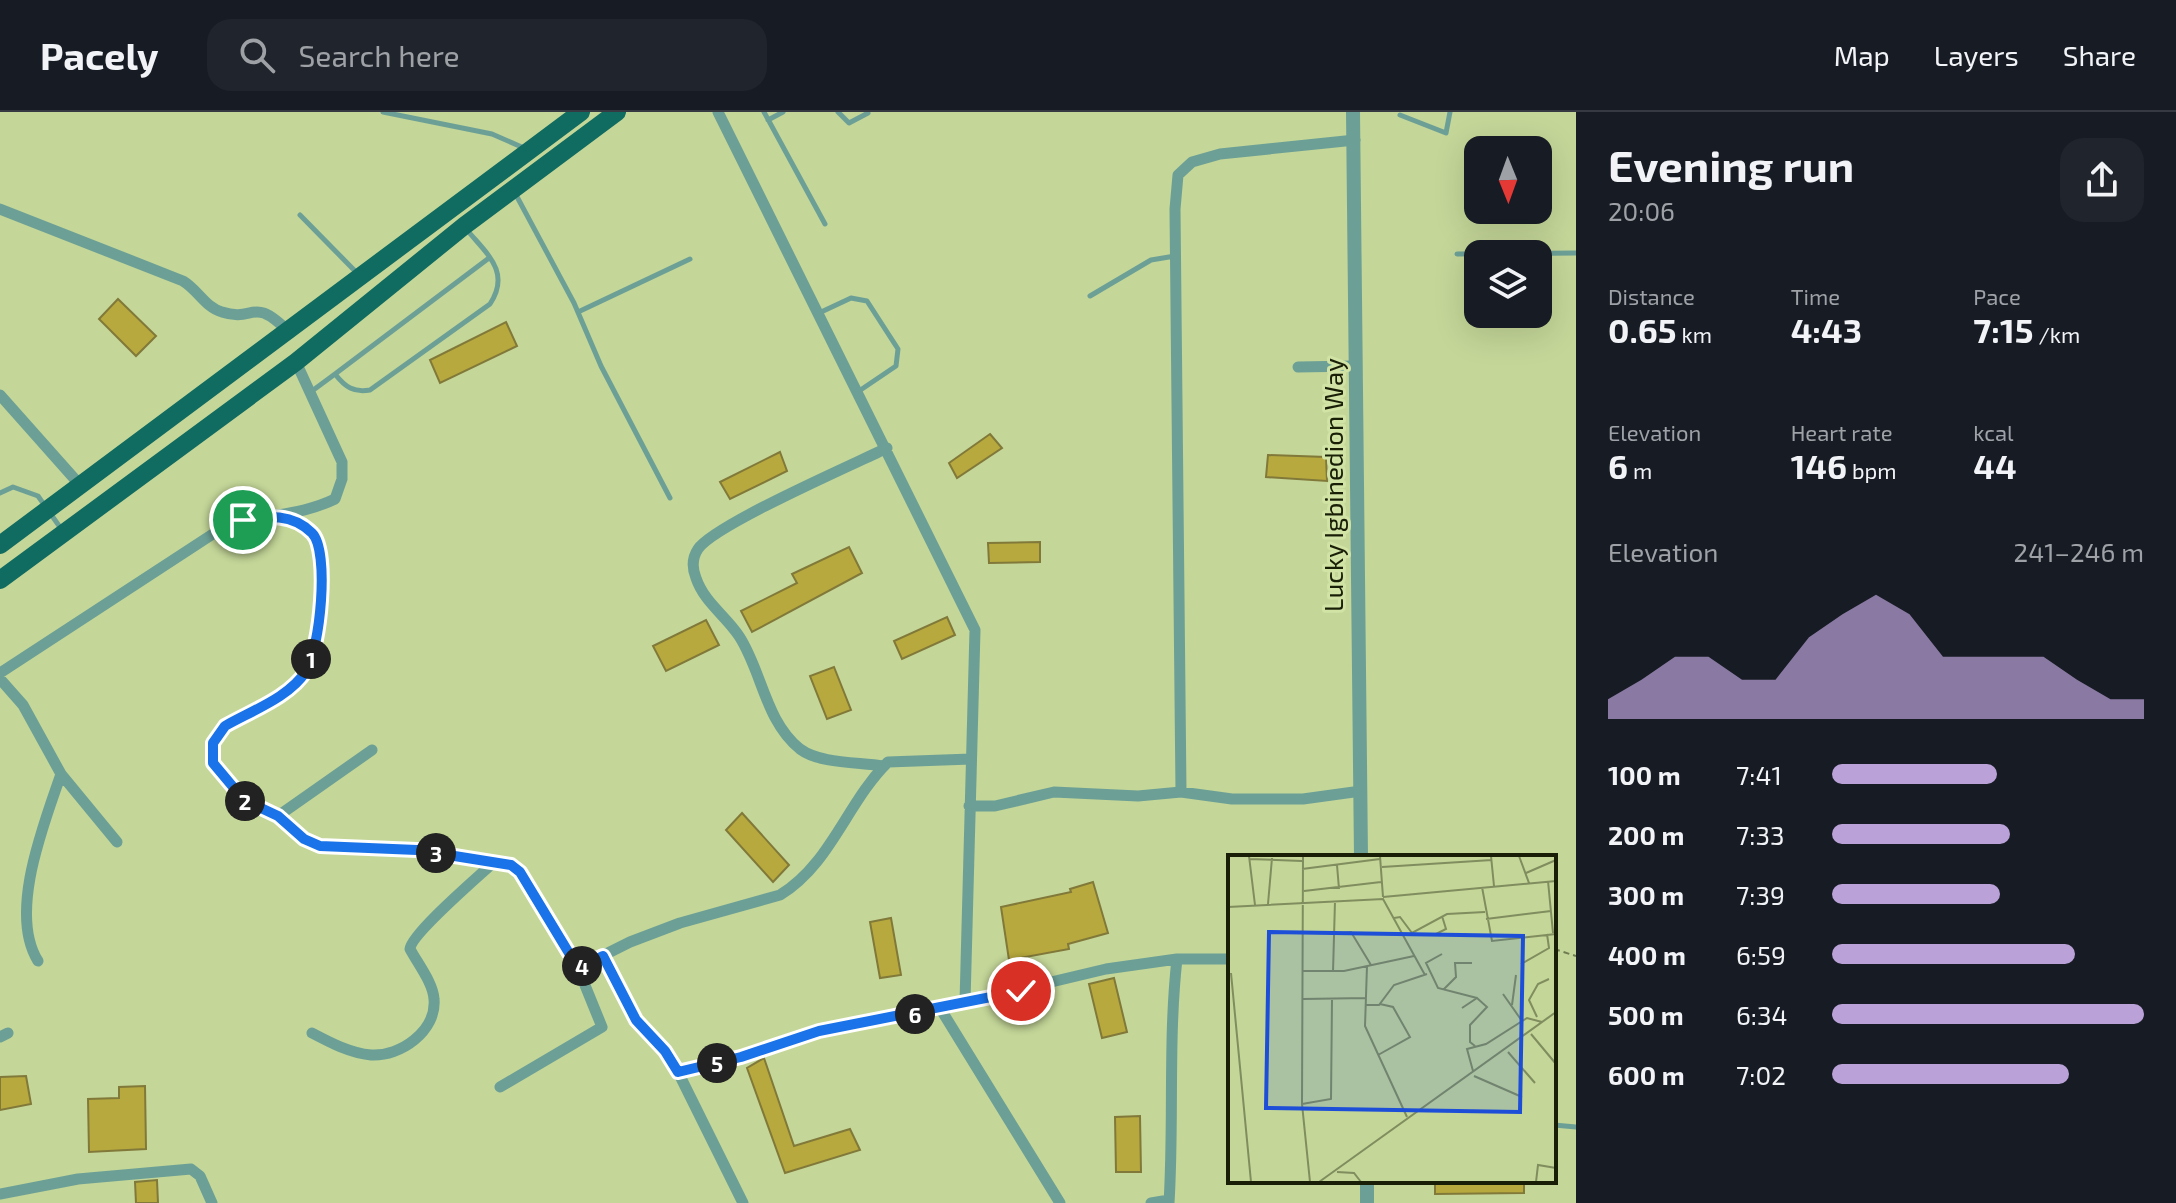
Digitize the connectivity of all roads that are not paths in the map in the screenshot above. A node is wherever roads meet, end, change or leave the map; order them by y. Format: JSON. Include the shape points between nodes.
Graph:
{"nodes":[{"id":1,"x":383,"y":112,"type":"edge"},
{"id":2,"x":581,"y":112,"type":"edge"},
{"id":3,"x":617,"y":112,"type":"edge"},
{"id":4,"x":718,"y":112,"type":"edge"},
{"id":5,"x":764,"y":112,"type":"edge"},
{"id":6,"x":783,"y":112,"type":"edge"},
{"id":7,"x":838,"y":112,"type":"edge"},
{"id":8,"x":1353,"y":112,"type":"edge"},
{"id":9,"x":1450,"y":112,"type":"edge"},
{"id":10,"x":868,"y":113,"type":"edge"},
{"id":11,"x":1400,"y":115,"type":"dead end"},
{"id":12,"x":768,"y":120,"type":"junction"},
{"id":13,"x":1355,"y":140,"type":"junction"},
{"id":14,"x":528,"y":150,"type":"junction"},
{"id":15,"x":512,"y":189,"type":"junction"},
{"id":16,"x":0,"y":209,"type":"edge"},
{"id":17,"x":300,"y":215,"type":"dead end"},
{"id":18,"x":825,"y":224,"type":"dead end"},
{"id":19,"x":464,"y":226,"type":"junction"},
{"id":20,"x":1576,"y":253,"type":"edge"},
{"id":21,"x":1457,"y":254,"type":"dead end"},
{"id":22,"x":1176,"y":256,"type":"junction"},
{"id":23,"x":489,"y":258,"type":"junction"},
{"id":24,"x":690,"y":259,"type":"dead end"},
{"id":25,"x":361,"y":277,"type":"junction"},
{"id":26,"x":1090,"y":296,"type":"dead end"},
{"id":27,"x":578,"y":312,"type":"junction"},
{"id":28,"x":819,"y":313,"type":"junction"},
{"id":29,"x":290,"y":333,"type":"junction"},
{"id":30,"x":296,"y":362,"type":"junction"},
{"id":31,"x":1356,"y":366,"type":"junction"},
{"id":32,"x":1298,"y":367,"type":"dead end"},
{"id":33,"x":335,"y":374,"type":"junction"},
{"id":34,"x":311,"y":392,"type":"junction"},
{"id":35,"x":858,"y":392,"type":"junction"},
{"id":36,"x":0,"y":395,"type":"edge"},
{"id":37,"x":887,"y":448,"type":"junction"},
{"id":38,"x":80,"y":485,"type":"junction"},
{"id":39,"x":0,"y":493,"type":"edge"},
{"id":40,"x":670,"y":498,"type":"dead end"},
{"id":41,"x":48,"y":509,"type":"junction"},
{"id":42,"x":287,"y":517,"type":"junction"},
{"id":43,"x":64,"y":533,"type":"junction"},
{"id":44,"x":0,"y":545,"type":"edge"},
{"id":45,"x":0,"y":580,"type":"edge"},
{"id":46,"x":0,"y":673,"type":"edge"},
{"id":47,"x":0,"y":679,"type":"edge"},
{"id":48,"x":372,"y":750,"type":"dead end"},
{"id":49,"x":971,"y":759,"type":"junction"},
{"id":50,"x":883,"y":766,"type":"junction"},
{"id":51,"x":61,"y":774,"type":"junction"},
{"id":52,"x":1361,"y":791,"type":"junction"},
{"id":53,"x":1181,"y":792,"type":"junction"},
{"id":54,"x":969,"y":806,"type":"junction"},
{"id":55,"x":278,"y":816,"type":"junction"},
{"id":56,"x":117,"y":842,"type":"dead end"},
{"id":57,"x":1361,"y":855,"type":"edge"},
{"id":58,"x":494,"y":862,"type":"junction"},
{"id":59,"x":603,"y":956,"type":"junction"},
{"id":60,"x":1177,"y":959,"type":"junction"},
{"id":61,"x":1228,"y":959,"type":"edge"},
{"id":62,"x":38,"y":961,"type":"dead end"},
{"id":63,"x":578,"y":968,"type":"junction"},
{"id":64,"x":965,"y":1002,"type":"junction"},
{"id":65,"x":940,"y":1008,"type":"junction"},
{"id":66,"x":312,"y":1033,"type":"dead end"},
{"id":67,"x":678,"y":1072,"type":"junction"},
{"id":68,"x":500,"y":1087,"type":"dead end"},
{"id":69,"x":1556,"y":1125,"type":"edge"},
{"id":70,"x":1576,"y":1127,"type":"edge"},
{"id":71,"x":0,"y":1194,"type":"edge"},
{"id":72,"x":1169,"y":1202,"type":"edge"},
{"id":73,"x":212,"y":1203,"type":"edge"},
{"id":74,"x":743,"y":1203,"type":"edge"},
{"id":75,"x":1060,"y":1203,"type":"edge"},
{"id":76,"x":1151,"y":1203,"type":"edge"}],
"edges":[{"from":1,"to":14,"type":"lane","via":[[492,134]]},
{"from":2,"to":14,"type":"highway"},
{"from":3,"to":15,"type":"highway"},
{"from":4,"to":28,"type":"street"},
{"from":5,"to":12,"type":"lane"},
{"from":6,"to":12,"type":"lane"},
{"from":7,"to":10,"type":"lane","via":[[849,123]]},
{"from":8,"to":13,"type":"street","name":"Lucky Igbinedion Way"},
{"from":9,"to":11,"type":"lane","via":[[1446,133]]},
{"from":12,"to":18,"type":"lane"},
{"from":13,"to":22,"type":"street","via":[[1220,154],[1192,162],[1178,175],[1176,186]]},
{"from":13,"to":31,"type":"street","name":"Lucky Igbinedion Way"},
{"from":14,"to":25,"type":"highway"},
{"from":15,"to":19,"type":"highway"},
{"from":15,"to":27,"type":"lane"},
{"from":16,"to":29,"type":"street","via":[[183,281],[223,313],[270,313]]},
{"from":17,"to":25,"type":"lane"},
{"from":19,"to":23,"type":"lane"},
{"from":19,"to":30,"type":"highway"},
{"from":20,"to":21,"type":"lane"},
{"from":22,"to":26,"type":"lane","via":[[1151,260]]},
{"from":22,"to":53,"type":"street"},
{"from":23,"to":33,"type":"lane"},
{"from":23,"to":33,"type":"lane","via":[[500,276],[499,289],[479,314],[370,390],[344,386]]},
{"from":24,"to":27,"type":"lane"},
{"from":25,"to":29,"type":"highway"},
{"from":27,"to":40,"type":"lane","via":[[613,392]]},
{"from":28,"to":35,"type":"street"},
{"from":28,"to":35,"type":"lane","via":[[851,298],[867,301],[898,349],[896,366]]},
{"from":29,"to":38,"type":"highway"},
{"from":30,"to":34,"type":"street"},
{"from":30,"to":43,"type":"highway"},
{"from":31,"to":32,"type":"street"},
{"from":31,"to":52,"type":"street","name":"Lucky Igbinedion Way"},
{"from":33,"to":34,"type":"lane"},
{"from":34,"to":42,"type":"street","via":[[342,462],[342,479],[335,499]]},
{"from":35,"to":37,"type":"street"},
{"from":36,"to":38,"type":"street"},
{"from":37,"to":49,"type":"street","via":[[975,630]]},
{"from":37,"to":50,"type":"street","via":[[724,528],[699,548],[693,568],[697,582],[739,636],[773,713],[800,749]]},
{"from":38,"to":41,"type":"highway"},
{"from":39,"to":41,"type":"lane","via":[[13,487],[28,491]]},
{"from":41,"to":43,"type":"lane"},
{"from":41,"to":44,"type":"highway"},
{"from":42,"to":46,"type":"street","via":[[243,520],[219,530]]},
{"from":42,"to":55,"type":"street","via":[[319,543],[317,645],[307,670],[292,687],[225,726],[213,743],[213,763],[227,782],[244,800]]},
{"from":43,"to":45,"type":"highway"},
{"from":47,"to":51,"type":"street","via":[[23,705]]},
{"from":48,"to":55,"type":"street"},
{"from":49,"to":50,"type":"street","via":[[905,759]]},
{"from":49,"to":54,"type":"street"},
{"from":50,"to":59,"type":"street","via":[[795,886],[680,923]]},
{"from":51,"to":56,"type":"street"},
{"from":51,"to":62,"type":"street","via":[[32,871],[27,943]]},
{"from":52,"to":53,"type":"street","via":[[1303,799],[1232,799]]},
{"from":52,"to":57,"type":"street","name":"Lucky Igbinedion Way"},
{"from":53,"to":54,"type":"street","via":[[1054,792],[995,806]]},
{"from":54,"to":64,"type":"street"},
{"from":55,"to":58,"type":"street","via":[[320,846],[417,850]]},
{"from":58,"to":63,"type":"street","via":[[520,872]]},
{"from":58,"to":66,"type":"street","via":[[410,941],[434,997],[423,1033],[387,1054],[370,1055]]},
{"from":59,"to":63,"type":"street"},
{"from":59,"to":67,"type":"street","via":[[636,1020]]},
{"from":60,"to":61,"type":"street"},
{"from":60,"to":64,"type":"street","via":[[1106,969]]},
{"from":60,"to":72,"type":"street","via":[[1169,1056]]},
{"from":63,"to":68,"type":"street","via":[[602,1027],[599,1032]]},
{"from":64,"to":65,"type":"street"},
{"from":65,"to":67,"type":"street","via":[[819,1031]]},
{"from":65,"to":75,"type":"street"},
{"from":67,"to":74,"type":"street"},
{"from":69,"to":70,"type":"lane"},
{"from":71,"to":73,"type":"street","via":[[78,1179],[191,1169]]},
{"from":72,"to":76,"type":"street"}]}
